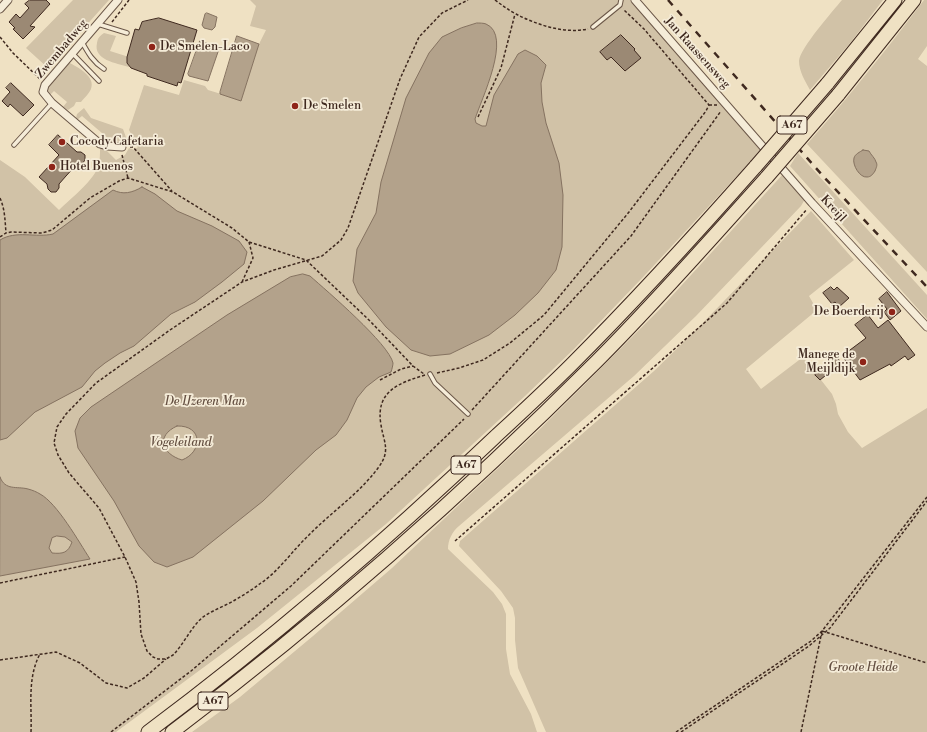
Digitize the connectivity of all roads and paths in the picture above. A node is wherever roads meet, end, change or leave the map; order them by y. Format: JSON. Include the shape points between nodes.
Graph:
{"nodes":[{"id":1,"x":8,"y":0,"type":"edge"},
{"id":2,"x":118,"y":0,"type":"edge"},
{"id":3,"x":130,"y":0,"type":"edge"},
{"id":4,"x":468,"y":0,"type":"edge"},
{"id":5,"x":495,"y":0,"type":"edge"},
{"id":6,"x":621,"y":0,"type":"edge"},
{"id":7,"x":635,"y":0,"type":"edge"},
{"id":8,"x":895,"y":0,"type":"edge"},
{"id":9,"x":914,"y":0,"type":"edge"},
{"id":10,"x":620,"y":5,"type":"junction"},
{"id":11,"x":0,"y":9,"type":"edge"},
{"id":12,"x":515,"y":14,"type":"junction"},
{"id":13,"x":98,"y":24,"type":"junction"},
{"id":14,"x":108,"y":27,"type":"junction"},
{"id":15,"x":593,"y":27,"type":"joint"},
{"id":16,"x":127,"y":33,"type":"dead end"},
{"id":17,"x":0,"y":37,"type":"edge"},
{"id":18,"x":82,"y":42,"type":"junction"},
{"id":19,"x":72,"y":53,"type":"junction"},
{"id":20,"x":104,"y":69,"type":"dead end"},
{"id":21,"x":99,"y":82,"type":"dead end"},
{"id":22,"x":45,"y":85,"type":"junction"},
{"id":23,"x":52,"y":103,"type":"junction"},
{"id":24,"x":726,"y":103,"type":"junction"},
{"id":25,"x":478,"y":118,"type":"dead end"},
{"id":26,"x":14,"y":145,"type":"dead end"},
{"id":27,"x":122,"y":147,"type":"junction"},
{"id":28,"x":128,"y":178,"type":"junction"},
{"id":29,"x":173,"y":192,"type":"junction"},
{"id":30,"x":0,"y":198,"type":"edge"},
{"id":31,"x":812,"y":203,"type":"junction"},
{"id":32,"x":6,"y":233,"type":"junction"},
{"id":33,"x":0,"y":236,"type":"edge"},
{"id":34,"x":248,"y":242,"type":"junction"},
{"id":35,"x":306,"y":260,"type":"junction"},
{"id":36,"x":242,"y":282,"type":"junction"},
{"id":37,"x":927,"y":327,"type":"edge"},
{"id":38,"x":413,"y":366,"type":"junction"},
{"id":39,"x":430,"y":374,"type":"junction"},
{"id":40,"x":425,"y":375,"type":"junction"},
{"id":41,"x":380,"y":380,"type":"dead end"},
{"id":42,"x":468,"y":414,"type":"junction"},
{"id":43,"x":927,"y":497,"type":"edge"},
{"id":44,"x":927,"y":501,"type":"edge"},
{"id":45,"x":455,"y":541,"type":"dead end"},
{"id":46,"x":125,"y":557,"type":"junction"},
{"id":47,"x":0,"y":583,"type":"edge"},
{"id":48,"x":822,"y":631,"type":"junction"},
{"id":49,"x":825,"y":632,"type":"junction"},
{"id":50,"x":821,"y":636,"type":"junction"},
{"id":51,"x":40,"y":654,"type":"junction"},
{"id":52,"x":166,"y":659,"type":"junction"},
{"id":53,"x":0,"y":660,"type":"edge"},
{"id":54,"x":927,"y":663,"type":"edge"},
{"id":55,"x":31,"y":732,"type":"edge"},
{"id":56,"x":111,"y":732,"type":"edge"},
{"id":57,"x":148,"y":732,"type":"edge"},
{"id":58,"x":172,"y":732,"type":"edge"},
{"id":59,"x":676,"y":732,"type":"edge"},
{"id":60,"x":681,"y":732,"type":"edge"},
{"id":61,"x":801,"y":732,"type":"edge"}],
"edges":[{"from":1,"to":11,"type":"street"},
{"from":2,"to":13,"type":"street","name":"Zwembadweg"},
{"from":3,"to":14,"type":"path"},
{"from":4,"to":35,"type":"path","via":[[442,13],[419,37],[400,79],[342,240],[322,256]]},
{"from":5,"to":12,"type":"path"},
{"from":6,"to":10,"type":"lane"},
{"from":7,"to":24,"type":"street","name":"Jan Raassensweg"},
{"from":8,"to":57,"type":"highway","number":"A67","bridge":true,"via":[[828,84],[666,268],[571,366],[434,495],[324,592]]},
{"from":9,"to":58,"type":"highway","number":"A67","bridge":true,"via":[[838,95],[766,177],[678,276],[603,354],[469,483],[336,602],[224,694]]},
{"from":10,"to":15,"type":"lane"},
{"from":10,"to":39,"type":"path","via":[[708,102],[706,111],[629,212],[544,315],[510,343],[483,360]]},
{"from":12,"to":15,"type":"path","via":[[547,26],[577,31]]},
{"from":12,"to":25,"type":"path","via":[[500,68]]},
{"from":13,"to":14,"type":"lane"},
{"from":13,"to":18,"type":"street","name":"Zwembadweg"},
{"from":14,"to":16,"type":"lane"},
{"from":17,"to":22,"type":"path"},
{"from":18,"to":19,"type":"street","name":"Zwembadweg"},
{"from":18,"to":20,"type":"lane","via":[[89,56]]},
{"from":19,"to":21,"type":"lane"},
{"from":19,"to":22,"type":"street","name":"Zwembadweg"},
{"from":22,"to":23,"type":"street","name":"Zwembadweg","via":[[43,92]]},
{"from":23,"to":26,"type":"lane"},
{"from":23,"to":27,"type":"street","name":"Zwembadweg","via":[[100,144]]},
{"from":24,"to":31,"type":"street","name":"Kreijl"},
{"from":24,"to":42,"type":"path","via":[[630,236]]},
{"from":27,"to":28,"type":"path","via":[[123,163]]},
{"from":27,"to":29,"type":"path","via":[[133,147]]},
{"from":28,"to":29,"type":"path"},
{"from":28,"to":32,"type":"path","via":[[90,198],[52,230],[42,233]]},
{"from":29,"to":34,"type":"path","via":[[232,228]]},
{"from":30,"to":32,"type":"path"},
{"from":31,"to":37,"type":"street","name":"Kreijl"},
{"from":31,"to":45,"type":"path","via":[[727,303]]},
{"from":32,"to":33,"type":"path"},
{"from":34,"to":35,"type":"path"},
{"from":34,"to":36,"type":"path","via":[[253,258]]},
{"from":35,"to":36,"type":"path"},
{"from":35,"to":38,"type":"path"},
{"from":36,"to":46,"type":"path","via":[[96,383],[57,427],[54,443],[58,455],[69,473],[99,508]]},
{"from":38,"to":40,"type":"path"},
{"from":38,"to":41,"type":"path"},
{"from":39,"to":40,"type":"path"},
{"from":39,"to":42,"type":"lane","via":[[435,383]]},
{"from":40,"to":52,"type":"path","via":[[404,381],[392,388],[385,398],[380,414],[386,450],[373,474],[262,583],[203,618],[178,649]]},
{"from":42,"to":56,"type":"path","via":[[291,586],[191,671]]},
{"from":43,"to":48,"type":"path"},
{"from":44,"to":49,"type":"path"},
{"from":46,"to":47,"type":"path"},
{"from":46,"to":52,"type":"path","via":[[136,582],[144,644],[153,657]]},
{"from":48,"to":49,"type":"path"},
{"from":48,"to":50,"type":"path"},
{"from":48,"to":59,"type":"path"},
{"from":49,"to":50,"type":"path"},
{"from":49,"to":54,"type":"path"},
{"from":50,"to":60,"type":"path"},
{"from":50,"to":61,"type":"path"},
{"from":51,"to":52,"type":"path","via":[[56,652],[80,663],[106,683],[127,688],[144,678]]},
{"from":51,"to":53,"type":"path"},
{"from":51,"to":55,"type":"path","via":[[35,662],[30,697]]}]}
